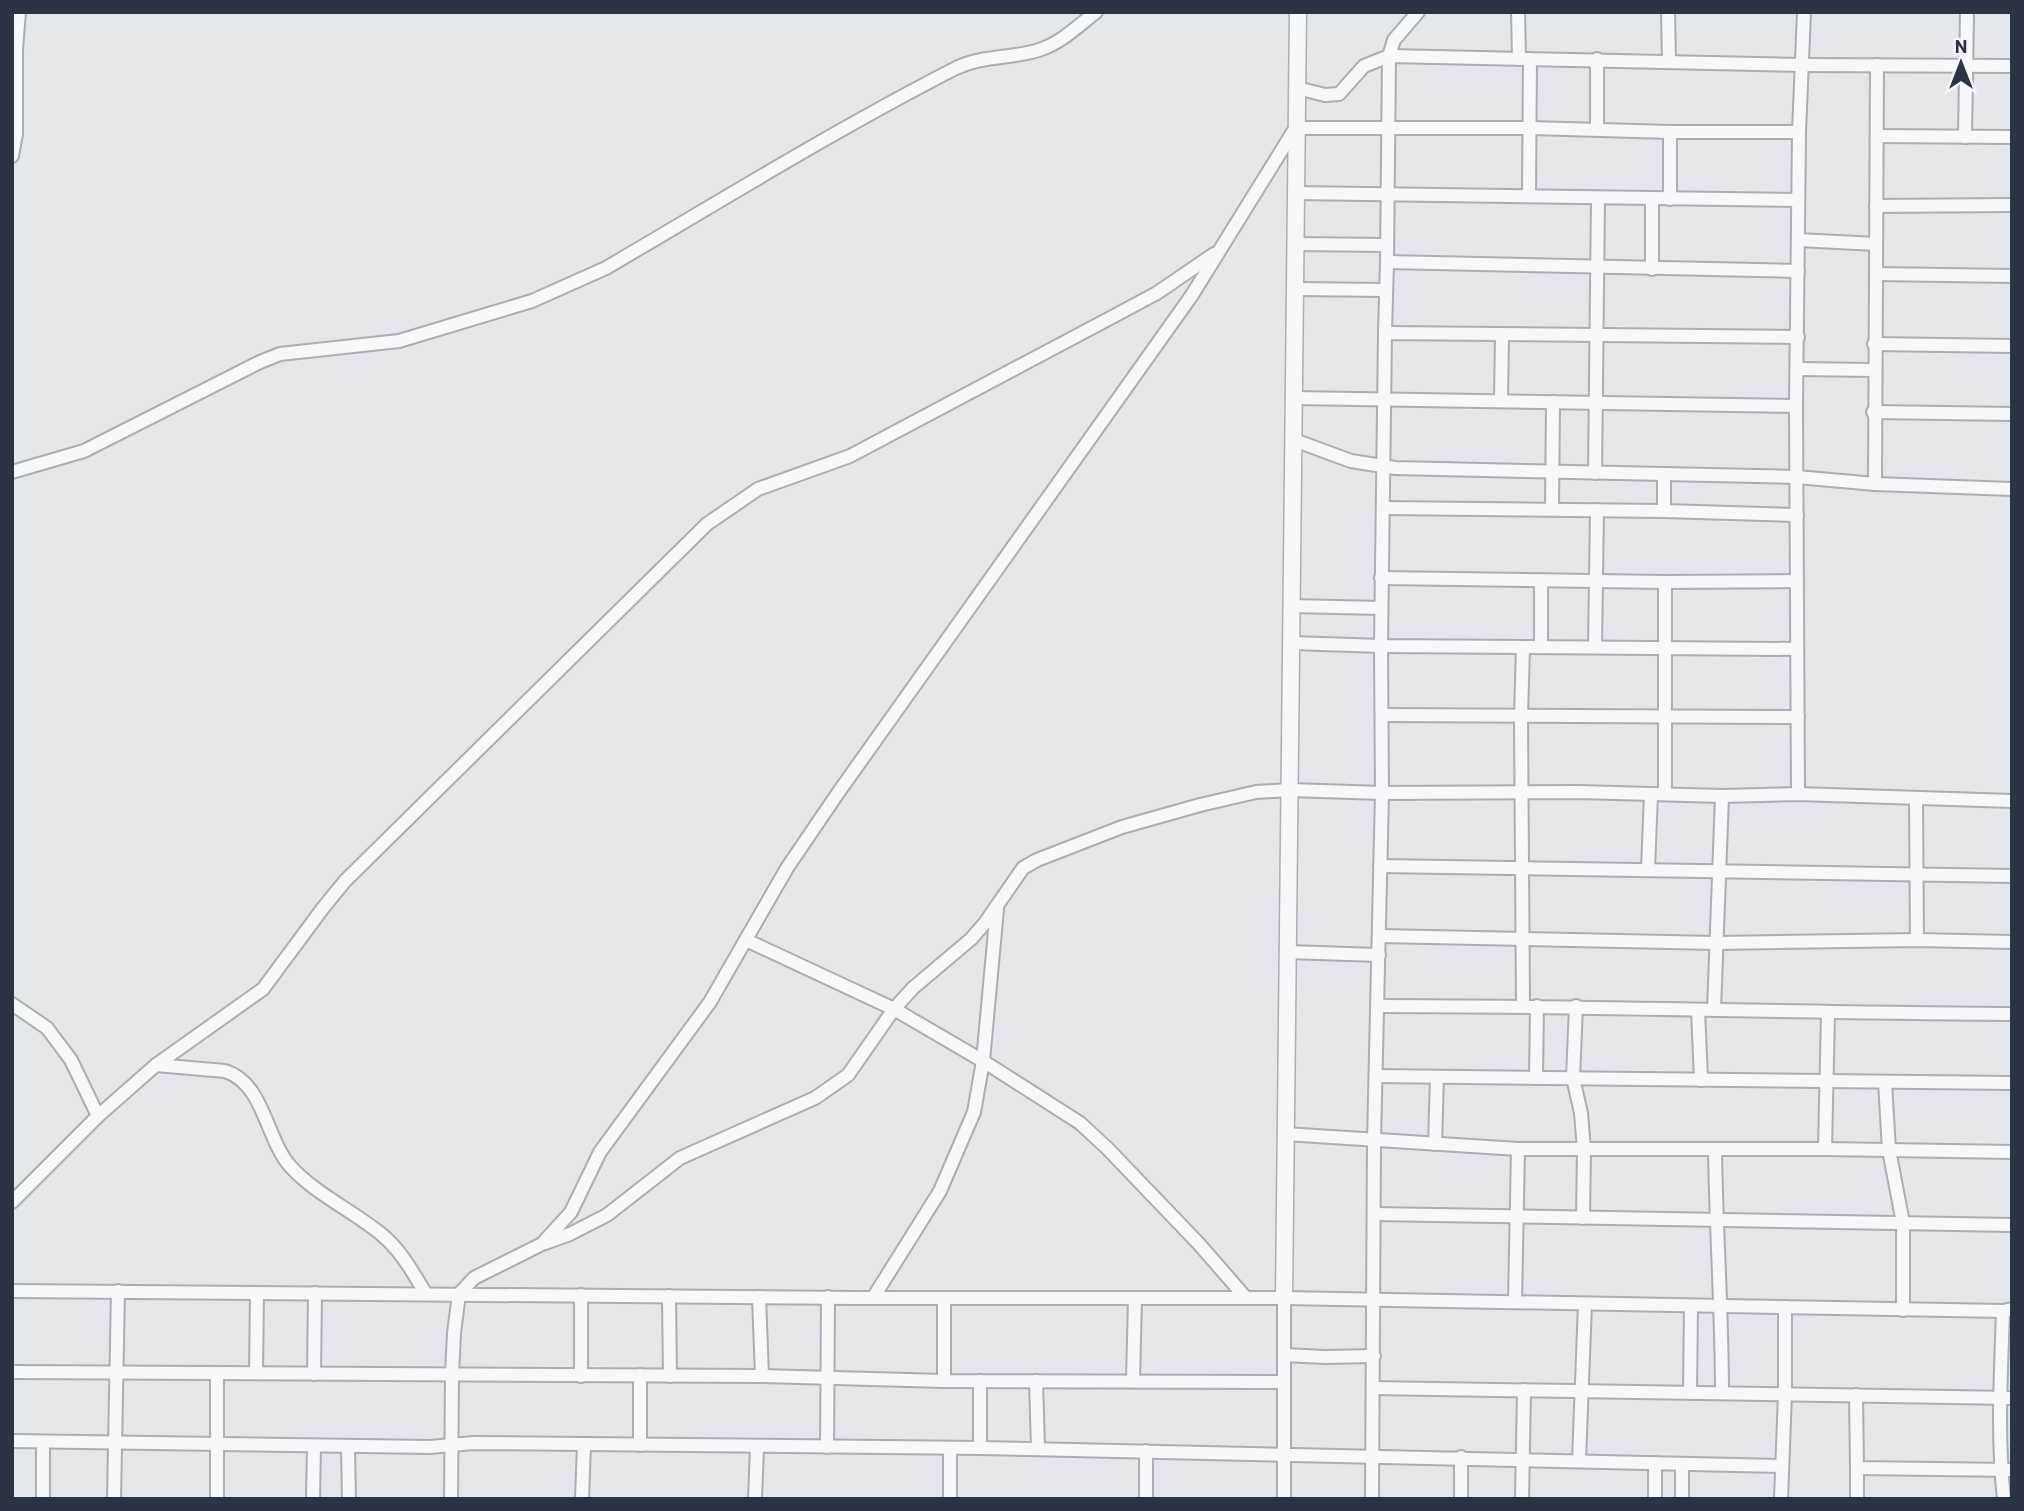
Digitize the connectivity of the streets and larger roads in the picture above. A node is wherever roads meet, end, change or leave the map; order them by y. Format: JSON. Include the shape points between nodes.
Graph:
{"nodes":[{"id":1,"x":19,"y":12,"type":"edge"},
{"id":2,"x":1096,"y":12,"type":"edge"},
{"id":3,"x":1298,"y":12,"type":"edge"},
{"id":4,"x":1418,"y":12,"type":"edge"},
{"id":5,"x":1518,"y":12,"type":"edge"},
{"id":6,"x":1668,"y":12,"type":"edge"},
{"id":7,"x":1804,"y":12,"type":"edge"},
{"id":8,"x":1967,"y":12,"type":"edge"},
{"id":9,"x":14,"y":50,"type":"edge"},
{"id":10,"x":1389,"y":56,"type":"junction"},
{"id":11,"x":1525,"y":59,"type":"junction"},
{"id":12,"x":1597,"y":59,"type":"junction"},
{"id":13,"x":1669,"y":60,"type":"junction"},
{"id":14,"x":1802,"y":65,"type":"junction"},
{"id":15,"x":1877,"y":65,"type":"junction"},
{"id":16,"x":1967,"y":66,"type":"junction"},
{"id":17,"x":2012,"y":66,"type":"edge"},
{"id":18,"x":1297,"y":88,"type":"junction"},
{"id":19,"x":1388,"y":127,"type":"junction"},
{"id":20,"x":1531,"y":128,"type":"junction"},
{"id":21,"x":1297,"y":129,"type":"junction"},
{"id":22,"x":1597,"y":129,"type":"junction"},
{"id":23,"x":1670,"y":132,"type":"junction"},
{"id":24,"x":1799,"y":132,"type":"junction"},
{"id":25,"x":1877,"y":136,"type":"junction"},
{"id":26,"x":1965,"y":137,"type":"junction"},
{"id":27,"x":2012,"y":137,"type":"edge"},
{"id":28,"x":12,"y":156,"type":"edge"},
{"id":29,"x":1295,"y":193,"type":"junction"},
{"id":30,"x":1388,"y":195,"type":"junction"},
{"id":31,"x":1529,"y":196,"type":"junction"},
{"id":32,"x":1598,"y":198,"type":"junction"},
{"id":33,"x":1653,"y":199,"type":"junction"},
{"id":34,"x":1670,"y":199,"type":"junction"},
{"id":35,"x":1798,"y":200,"type":"junction"},
{"id":36,"x":2012,"y":205,"type":"edge"},
{"id":37,"x":1876,"y":206,"type":"junction"},
{"id":38,"x":1798,"y":240,"type":"junction"},
{"id":39,"x":1295,"y":244,"type":"junction"},
{"id":40,"x":1876,"y":244,"type":"junction"},
{"id":41,"x":1387,"y":245,"type":"junction"},
{"id":42,"x":1217,"y":252,"type":"junction"},
{"id":43,"x":1387,"y":262,"type":"junction"},
{"id":44,"x":1597,"y":268,"type":"junction"},
{"id":45,"x":1652,"y":269,"type":"junction"},
{"id":46,"x":1798,"y":271,"type":"junction"},
{"id":47,"x":1876,"y":274,"type":"junction"},
{"id":48,"x":2012,"y":276,"type":"edge"},
{"id":49,"x":1294,"y":289,"type":"junction"},
{"id":50,"x":1386,"y":290,"type":"junction"},
{"id":51,"x":1385,"y":333,"type":"junction"},
{"id":52,"x":1502,"y":336,"type":"junction"},
{"id":53,"x":1597,"y":336,"type":"junction"},
{"id":54,"x":1798,"y":337,"type":"junction"},
{"id":55,"x":1874,"y":344,"type":"junction"},
{"id":56,"x":2012,"y":346,"type":"edge"},
{"id":57,"x":1797,"y":369,"type":"junction"},
{"id":58,"x":1874,"y":370,"type":"junction"},
{"id":59,"x":1294,"y":398,"type":"junction"},
{"id":60,"x":1384,"y":399,"type":"junction"},
{"id":61,"x":1501,"y":401,"type":"junction"},
{"id":62,"x":1553,"y":402,"type":"junction"},
{"id":63,"x":1596,"y":402,"type":"junction"},
{"id":64,"x":1796,"y":406,"type":"junction"},
{"id":65,"x":1874,"y":412,"type":"junction"},
{"id":66,"x":2012,"y":414,"type":"edge"},
{"id":67,"x":1294,"y":440,"type":"junction"},
{"id":68,"x":1384,"y":467,"type":"junction"},
{"id":69,"x":12,"y":472,"type":"edge"},
{"id":70,"x":1552,"y":473,"type":"junction"},
{"id":71,"x":1595,"y":473,"type":"junction"},
{"id":72,"x":1664,"y":474,"type":"junction"},
{"id":73,"x":1797,"y":477,"type":"junction"},
{"id":74,"x":1875,"y":484,"type":"junction"},
{"id":75,"x":2012,"y":489,"type":"edge"},
{"id":76,"x":1383,"y":508,"type":"junction"},
{"id":77,"x":1552,"y":509,"type":"junction"},
{"id":78,"x":1597,"y":510,"type":"junction"},
{"id":79,"x":1664,"y":510,"type":"junction"},
{"id":80,"x":1797,"y":515,"type":"junction"},
{"id":81,"x":1381,"y":578,"type":"junction"},
{"id":82,"x":1541,"y":580,"type":"junction"},
{"id":83,"x":1797,"y":581,"type":"junction"},
{"id":84,"x":1595,"y":582,"type":"junction"},
{"id":85,"x":1665,"y":582,"type":"junction"},
{"id":86,"x":1291,"y":606,"type":"junction"},
{"id":87,"x":1381,"y":608,"type":"junction"},
{"id":88,"x":1292,"y":643,"type":"junction"},
{"id":89,"x":1381,"y":646,"type":"junction"},
{"id":90,"x":1523,"y":647,"type":"junction"},
{"id":91,"x":1541,"y":647,"type":"junction"},
{"id":92,"x":1595,"y":647,"type":"junction"},
{"id":93,"x":1665,"y":648,"type":"junction"},
{"id":94,"x":1796,"y":649,"type":"junction"},
{"id":95,"x":1382,"y":715,"type":"junction"},
{"id":96,"x":1521,"y":717,"type":"junction"},
{"id":97,"x":1798,"y":717,"type":"junction"},
{"id":98,"x":1664,"y":718,"type":"junction"},
{"id":99,"x":1290,"y":790,"type":"junction"},
{"id":100,"x":1382,"y":793,"type":"junction"},
{"id":101,"x":1521,"y":793,"type":"junction"},
{"id":102,"x":1651,"y":794,"type":"junction"},
{"id":103,"x":1665,"y":794,"type":"junction"},
{"id":104,"x":1798,"y":794,"type":"junction"},
{"id":105,"x":1722,"y":796,"type":"junction"},
{"id":106,"x":1916,"y":798,"type":"junction"},
{"id":107,"x":2012,"y":801,"type":"edge"},
{"id":108,"x":1380,"y":866,"type":"junction"},
{"id":109,"x":1522,"y":868,"type":"junction"},
{"id":110,"x":1648,"y":869,"type":"junction"},
{"id":111,"x":1719,"y":871,"type":"junction"},
{"id":112,"x":1916,"y":876,"type":"junction"},
{"id":113,"x":2012,"y":876,"type":"edge"},
{"id":114,"x":997,"y":907,"type":"junction"},
{"id":115,"x":1380,"y":936,"type":"junction"},
{"id":116,"x":746,"y":940,"type":"junction"},
{"id":117,"x":1522,"y":940,"type":"junction"},
{"id":118,"x":1917,"y":940,"type":"junction"},
{"id":119,"x":2012,"y":942,"type":"edge"},
{"id":120,"x":1716,"y":943,"type":"junction"},
{"id":121,"x":1288,"y":952,"type":"junction"},
{"id":122,"x":1379,"y":955,"type":"junction"},
{"id":123,"x":12,"y":1004,"type":"edge"},
{"id":124,"x":1379,"y":1006,"type":"junction"},
{"id":125,"x":1523,"y":1006,"type":"junction"},
{"id":126,"x":1537,"y":1006,"type":"junction"},
{"id":127,"x":1576,"y":1006,"type":"junction"},
{"id":128,"x":894,"y":1009,"type":"junction"},
{"id":129,"x":1698,"y":1010,"type":"junction"},
{"id":130,"x":1714,"y":1010,"type":"junction"},
{"id":131,"x":1828,"y":1013,"type":"junction"},
{"id":132,"x":2012,"y":1014,"type":"edge"},
{"id":133,"x":984,"y":1061,"type":"junction"},
{"id":134,"x":156,"y":1065,"type":"junction"},
{"id":135,"x":1376,"y":1076,"type":"junction"},
{"id":136,"x":1437,"y":1077,"type":"junction"},
{"id":137,"x":1536,"y":1078,"type":"junction"},
{"id":138,"x":1573,"y":1078,"type":"junction"},
{"id":139,"x":1701,"y":1080,"type":"junction"},
{"id":140,"x":1826,"y":1082,"type":"junction"},
{"id":141,"x":1885,"y":1082,"type":"junction"},
{"id":142,"x":2012,"y":1083,"type":"edge"},
{"id":143,"x":98,"y":1116,"type":"junction"},
{"id":144,"x":1285,"y":1134,"type":"junction"},
{"id":145,"x":1374,"y":1141,"type":"junction"},
{"id":146,"x":1435,"y":1144,"type":"junction"},
{"id":147,"x":1518,"y":1149,"type":"junction"},
{"id":148,"x":1584,"y":1149,"type":"junction"},
{"id":149,"x":1715,"y":1149,"type":"junction"},
{"id":150,"x":1825,"y":1149,"type":"junction"},
{"id":151,"x":1888,"y":1150,"type":"junction"},
{"id":152,"x":2012,"y":1152,"type":"edge"},
{"id":153,"x":12,"y":1202,"type":"edge"},
{"id":154,"x":1374,"y":1214,"type":"junction"},
{"id":155,"x":1517,"y":1218,"type":"junction"},
{"id":156,"x":1583,"y":1218,"type":"junction"},
{"id":157,"x":1716,"y":1221,"type":"junction"},
{"id":158,"x":1903,"y":1223,"type":"junction"},
{"id":159,"x":2012,"y":1224,"type":"edge"},
{"id":160,"x":542,"y":1244,"type":"junction"},
{"id":161,"x":12,"y":1290,"type":"edge"},
{"id":162,"x":118,"y":1291,"type":"junction"},
{"id":163,"x":257,"y":1293,"type":"junction"},
{"id":164,"x":314,"y":1293,"type":"junction"},
{"id":165,"x":426,"y":1294,"type":"junction"},
{"id":166,"x":459,"y":1294,"type":"junction"},
{"id":167,"x":581,"y":1295,"type":"junction"},
{"id":168,"x":668,"y":1296,"type":"junction"},
{"id":169,"x":759,"y":1297,"type":"junction"},
{"id":170,"x":828,"y":1297,"type":"junction"},
{"id":171,"x":873,"y":1298,"type":"junction"},
{"id":172,"x":944,"y":1298,"type":"junction"},
{"id":173,"x":1135,"y":1298,"type":"junction"},
{"id":174,"x":1246,"y":1298,"type":"junction"},
{"id":175,"x":1284,"y":1298,"type":"junction"},
{"id":176,"x":1374,"y":1300,"type":"junction"},
{"id":177,"x":1516,"y":1302,"type":"junction"},
{"id":178,"x":1585,"y":1304,"type":"junction"},
{"id":179,"x":1691,"y":1306,"type":"junction"},
{"id":180,"x":1722,"y":1307,"type":"junction"},
{"id":181,"x":1785,"y":1307,"type":"junction"},
{"id":182,"x":1903,"y":1310,"type":"junction"},
{"id":183,"x":2007,"y":1310,"type":"edge"},
{"id":184,"x":1284,"y":1355,"type":"junction"},
{"id":185,"x":1374,"y":1356,"type":"junction"},
{"id":186,"x":12,"y":1372,"type":"edge"},
{"id":187,"x":117,"y":1373,"type":"junction"},
{"id":188,"x":256,"y":1373,"type":"junction"},
{"id":189,"x":217,"y":1374,"type":"junction"},
{"id":190,"x":314,"y":1374,"type":"junction"},
{"id":191,"x":452,"y":1375,"type":"junction"},
{"id":192,"x":640,"y":1375,"type":"junction"},
{"id":193,"x":581,"y":1376,"type":"junction"},
{"id":194,"x":670,"y":1376,"type":"junction"},
{"id":195,"x":762,"y":1376,"type":"junction"},
{"id":196,"x":828,"y":1378,"type":"junction"},
{"id":197,"x":944,"y":1381,"type":"junction"},
{"id":198,"x":980,"y":1381,"type":"junction"},
{"id":199,"x":1036,"y":1381,"type":"junction"},
{"id":200,"x":1133,"y":1381,"type":"junction"},
{"id":201,"x":1284,"y":1382,"type":"junction"},
{"id":202,"x":1373,"y":1388,"type":"junction"},
{"id":203,"x":1524,"y":1390,"type":"junction"},
{"id":204,"x":1580,"y":1390,"type":"junction"},
{"id":205,"x":1690,"y":1392,"type":"junction"},
{"id":206,"x":1722,"y":1392,"type":"junction"},
{"id":207,"x":1785,"y":1394,"type":"junction"},
{"id":208,"x":1856,"y":1395,"type":"junction"},
{"id":209,"x":2006,"y":1398,"type":"edge"},
{"id":210,"x":12,"y":1441,"type":"edge"},
{"id":211,"x":43,"y":1441,"type":"junction"},
{"id":212,"x":116,"y":1442,"type":"junction"},
{"id":213,"x":217,"y":1444,"type":"junction"},
{"id":214,"x":584,"y":1445,"type":"junction"},
{"id":215,"x":640,"y":1445,"type":"junction"},
{"id":216,"x":314,"y":1446,"type":"junction"},
{"id":217,"x":451,"y":1446,"type":"junction"},
{"id":218,"x":348,"y":1447,"type":"junction"},
{"id":219,"x":757,"y":1447,"type":"junction"},
{"id":220,"x":827,"y":1447,"type":"junction"},
{"id":221,"x":950,"y":1448,"type":"junction"},
{"id":222,"x":980,"y":1448,"type":"junction"},
{"id":223,"x":1038,"y":1449,"type":"junction"},
{"id":224,"x":1146,"y":1451,"type":"junction"},
{"id":225,"x":1284,"y":1454,"type":"junction"},
{"id":226,"x":1372,"y":1456,"type":"junction"},
{"id":227,"x":1461,"y":1457,"type":"junction"},
{"id":228,"x":1522,"y":1458,"type":"junction"},
{"id":229,"x":1579,"y":1460,"type":"junction"},
{"id":230,"x":1655,"y":1463,"type":"junction"},
{"id":231,"x":1682,"y":1464,"type":"junction"},
{"id":232,"x":1783,"y":1466,"type":"junction"},
{"id":233,"x":1857,"y":1468,"type":"junction"},
{"id":234,"x":2006,"y":1470,"type":"edge"},
{"id":235,"x":43,"y":1499,"type":"edge"},
{"id":236,"x":114,"y":1499,"type":"edge"},
{"id":237,"x":217,"y":1499,"type":"edge"},
{"id":238,"x":313,"y":1499,"type":"edge"},
{"id":239,"x":349,"y":1499,"type":"edge"},
{"id":240,"x":451,"y":1499,"type":"edge"},
{"id":241,"x":582,"y":1499,"type":"edge"},
{"id":242,"x":755,"y":1499,"type":"edge"},
{"id":243,"x":950,"y":1499,"type":"edge"},
{"id":244,"x":1146,"y":1499,"type":"edge"},
{"id":245,"x":1284,"y":1499,"type":"edge"},
{"id":246,"x":1372,"y":1499,"type":"edge"},
{"id":247,"x":1461,"y":1499,"type":"edge"},
{"id":248,"x":1522,"y":1499,"type":"edge"},
{"id":249,"x":1655,"y":1499,"type":"edge"},
{"id":250,"x":1682,"y":1499,"type":"edge"},
{"id":251,"x":1781,"y":1499,"type":"edge"},
{"id":252,"x":1857,"y":1499,"type":"edge"},
{"id":253,"x":2004,"y":1499,"type":"edge"}],
"edges":[{"from":1,"to":9,"type":"street"},
{"from":2,"to":69,"type":"street","via":[[1060,40],[1038,50],[988,57],[955,69],[570,285],[399,341],[281,354],[84,451]]},
{"from":3,"to":18,"type":"street"},
{"from":4,"to":10,"type":"street","via":[[1394,40]]},
{"from":5,"to":11,"type":"street"},
{"from":6,"to":13,"type":"street"},
{"from":7,"to":14,"type":"street"},
{"from":8,"to":16,"type":"street"},
{"from":9,"to":28,"type":"street","via":[[16,134]]},
{"from":10,"to":11,"type":"street"},
{"from":10,"to":18,"type":"street","via":[[1364,66],[1339,94]]},
{"from":10,"to":19,"type":"street"},
{"from":11,"to":12,"type":"street"},
{"from":11,"to":20,"type":"street"},
{"from":12,"to":13,"type":"street"},
{"from":12,"to":22,"type":"street"},
{"from":13,"to":14,"type":"street"},
{"from":14,"to":15,"type":"street"},
{"from":14,"to":24,"type":"street"},
{"from":15,"to":16,"type":"street"},
{"from":15,"to":25,"type":"street"},
{"from":16,"to":17,"type":"street"},
{"from":16,"to":26,"type":"street"},
{"from":18,"to":21,"type":"street"},
{"from":19,"to":20,"type":"street"},
{"from":19,"to":21,"type":"street"},
{"from":19,"to":30,"type":"street"},
{"from":20,"to":22,"type":"street"},
{"from":20,"to":31,"type":"street"},
{"from":21,"to":29,"type":"street"},
{"from":21,"to":42,"type":"street"},
{"from":22,"to":23,"type":"street"},
{"from":23,"to":24,"type":"street"},
{"from":23,"to":34,"type":"street"},
{"from":24,"to":35,"type":"street"},
{"from":25,"to":26,"type":"street"},
{"from":25,"to":37,"type":"street"},
{"from":26,"to":27,"type":"street"},
{"from":29,"to":30,"type":"street"},
{"from":29,"to":39,"type":"street"},
{"from":30,"to":31,"type":"street"},
{"from":30,"to":41,"type":"street"},
{"from":31,"to":32,"type":"street"},
{"from":32,"to":33,"type":"street"},
{"from":32,"to":44,"type":"street"},
{"from":33,"to":34,"type":"street"},
{"from":33,"to":45,"type":"street"},
{"from":34,"to":35,"type":"street"},
{"from":35,"to":38,"type":"street"},
{"from":36,"to":37,"type":"street"},
{"from":37,"to":40,"type":"street"},
{"from":38,"to":40,"type":"street"},
{"from":38,"to":46,"type":"street"},
{"from":39,"to":41,"type":"street"},
{"from":39,"to":49,"type":"street"},
{"from":40,"to":47,"type":"street"},
{"from":41,"to":43,"type":"street"},
{"from":42,"to":116,"type":"street","via":[[1192,295],[838,793]]},
{"from":42,"to":134,"type":"street","via":[[1157,293],[862,450],[758,489],[727,509],[692,537],[345,881],[263,989]]},
{"from":43,"to":44,"type":"street"},
{"from":43,"to":50,"type":"street"},
{"from":44,"to":45,"type":"street"},
{"from":44,"to":53,"type":"street"},
{"from":45,"to":46,"type":"street"},
{"from":46,"to":54,"type":"street"},
{"from":47,"to":48,"type":"street"},
{"from":47,"to":55,"type":"street"},
{"from":49,"to":50,"type":"street"},
{"from":49,"to":59,"type":"street"},
{"from":50,"to":51,"type":"street"},
{"from":51,"to":52,"type":"street"},
{"from":51,"to":60,"type":"street"},
{"from":52,"to":53,"type":"street"},
{"from":52,"to":61,"type":"street"},
{"from":53,"to":54,"type":"street"},
{"from":53,"to":63,"type":"street"},
{"from":54,"to":57,"type":"street"},
{"from":55,"to":56,"type":"street"},
{"from":55,"to":58,"type":"street"},
{"from":57,"to":58,"type":"street"},
{"from":57,"to":64,"type":"street"},
{"from":58,"to":65,"type":"street"},
{"from":59,"to":60,"type":"street"},
{"from":59,"to":67,"type":"street"},
{"from":60,"to":61,"type":"street"},
{"from":60,"to":68,"type":"street"},
{"from":61,"to":62,"type":"street"},
{"from":62,"to":63,"type":"street"},
{"from":62,"to":70,"type":"street"},
{"from":63,"to":64,"type":"street"},
{"from":63,"to":71,"type":"street"},
{"from":64,"to":73,"type":"street"},
{"from":65,"to":66,"type":"street"},
{"from":65,"to":74,"type":"street"},
{"from":67,"to":68,"type":"street"},
{"from":67,"to":86,"type":"street"},
{"from":68,"to":70,"type":"street"},
{"from":68,"to":76,"type":"street"},
{"from":70,"to":71,"type":"street"},
{"from":70,"to":77,"type":"street"},
{"from":71,"to":72,"type":"street"},
{"from":72,"to":73,"type":"street"},
{"from":72,"to":79,"type":"street"},
{"from":73,"to":74,"type":"street"},
{"from":73,"to":80,"type":"street"},
{"from":74,"to":75,"type":"street"},
{"from":76,"to":77,"type":"street"},
{"from":76,"to":81,"type":"street"},
{"from":77,"to":78,"type":"street"},
{"from":78,"to":79,"type":"street"},
{"from":78,"to":84,"type":"street"},
{"from":79,"to":80,"type":"street"},
{"from":80,"to":83,"type":"street"},
{"from":81,"to":82,"type":"street"},
{"from":81,"to":87,"type":"street"},
{"from":82,"to":84,"type":"street"},
{"from":82,"to":91,"type":"street"},
{"from":83,"to":85,"type":"street"},
{"from":83,"to":94,"type":"street"},
{"from":84,"to":85,"type":"street"},
{"from":84,"to":92,"type":"street"},
{"from":85,"to":93,"type":"street"},
{"from":86,"to":87,"type":"street"},
{"from":86,"to":88,"type":"street"},
{"from":87,"to":89,"type":"street"},
{"from":88,"to":89,"type":"street"},
{"from":88,"to":99,"type":"street"},
{"from":89,"to":90,"type":"street"},
{"from":89,"to":95,"type":"street"},
{"from":90,"to":91,"type":"street"},
{"from":90,"to":96,"type":"street"},
{"from":91,"to":92,"type":"street"},
{"from":92,"to":93,"type":"street"},
{"from":93,"to":94,"type":"street"},
{"from":93,"to":98,"type":"street"},
{"from":94,"to":97,"type":"street"},
{"from":95,"to":96,"type":"street"},
{"from":95,"to":100,"type":"street"},
{"from":96,"to":98,"type":"street"},
{"from":96,"to":101,"type":"street"},
{"from":97,"to":98,"type":"street"},
{"from":97,"to":104,"type":"street"},
{"from":98,"to":103,"type":"street"},
{"from":99,"to":100,"type":"street"},
{"from":99,"to":114,"type":"street","via":[[1256,792],[1200,805],[1066,848],[1023,868]]},
{"from":99,"to":121,"type":"street"},
{"from":100,"to":101,"type":"street"},
{"from":100,"to":108,"type":"street"},
{"from":101,"to":102,"type":"street"},
{"from":101,"to":109,"type":"street"},
{"from":102,"to":103,"type":"street"},
{"from":102,"to":110,"type":"street"},
{"from":103,"to":105,"type":"street"},
{"from":104,"to":105,"type":"street"},
{"from":104,"to":106,"type":"street"},
{"from":105,"to":111,"type":"street"},
{"from":106,"to":107,"type":"street"},
{"from":106,"to":112,"type":"street"},
{"from":108,"to":109,"type":"street"},
{"from":108,"to":115,"type":"street"},
{"from":109,"to":110,"type":"street"},
{"from":109,"to":117,"type":"street"},
{"from":110,"to":111,"type":"street"},
{"from":111,"to":112,"type":"street"},
{"from":111,"to":120,"type":"street"},
{"from":112,"to":113,"type":"street"},
{"from":112,"to":118,"type":"street"},
{"from":114,"to":128,"type":"street","via":[[971,939]]},
{"from":114,"to":133,"type":"street"},
{"from":115,"to":117,"type":"street"},
{"from":115,"to":122,"type":"street"},
{"from":116,"to":128,"type":"street"},
{"from":116,"to":160,"type":"street","via":[[709,1002],[600,1152],[571,1212]]},
{"from":117,"to":120,"type":"street"},
{"from":117,"to":125,"type":"street"},
{"from":118,"to":119,"type":"street"},
{"from":118,"to":120,"type":"street"},
{"from":120,"to":130,"type":"street"},
{"from":121,"to":122,"type":"street"},
{"from":121,"to":144,"type":"street"},
{"from":122,"to":124,"type":"street"},
{"from":123,"to":143,"type":"street","via":[[47,1028],[71,1060]]},
{"from":124,"to":125,"type":"street"},
{"from":124,"to":135,"type":"street"},
{"from":125,"to":126,"type":"street"},
{"from":126,"to":127,"type":"street"},
{"from":126,"to":137,"type":"street"},
{"from":127,"to":129,"type":"street"},
{"from":127,"to":138,"type":"street"},
{"from":128,"to":133,"type":"street"},
{"from":128,"to":160,"type":"street","via":[[860,1060],[831,1088],[680,1158],[607,1215]]},
{"from":129,"to":130,"type":"street"},
{"from":129,"to":139,"type":"street"},
{"from":130,"to":131,"type":"street"},
{"from":131,"to":132,"type":"street"},
{"from":131,"to":140,"type":"street"},
{"from":133,"to":171,"type":"street","via":[[974,1112],[940,1191]]},
{"from":133,"to":174,"type":"street","via":[[1093,1134]]},
{"from":134,"to":143,"type":"street"},
{"from":134,"to":165,"type":"street","via":[[225,1071],[242,1080],[289,1166],[387,1238]]},
{"from":135,"to":136,"type":"street"},
{"from":135,"to":145,"type":"street"},
{"from":136,"to":137,"type":"street"},
{"from":136,"to":146,"type":"street"},
{"from":137,"to":138,"type":"street"},
{"from":138,"to":139,"type":"street"},
{"from":138,"to":148,"type":"street"},
{"from":139,"to":140,"type":"street"},
{"from":140,"to":141,"type":"street"},
{"from":140,"to":150,"type":"street"},
{"from":141,"to":142,"type":"street"},
{"from":141,"to":151,"type":"street"},
{"from":143,"to":153,"type":"street"},
{"from":144,"to":145,"type":"street"},
{"from":144,"to":175,"type":"street"},
{"from":145,"to":146,"type":"street"},
{"from":145,"to":154,"type":"street"},
{"from":146,"to":147,"type":"street"},
{"from":147,"to":148,"type":"street"},
{"from":147,"to":155,"type":"street"},
{"from":148,"to":149,"type":"street"},
{"from":148,"to":156,"type":"street"},
{"from":149,"to":150,"type":"street"},
{"from":149,"to":157,"type":"street"},
{"from":150,"to":151,"type":"street"},
{"from":151,"to":152,"type":"street"},
{"from":151,"to":158,"type":"street"},
{"from":154,"to":155,"type":"street"},
{"from":154,"to":176,"type":"street"},
{"from":155,"to":156,"type":"street"},
{"from":155,"to":177,"type":"street"},
{"from":156,"to":157,"type":"street"},
{"from":157,"to":158,"type":"street"},
{"from":157,"to":180,"type":"street"},
{"from":158,"to":159,"type":"street"},
{"from":158,"to":182,"type":"street"},
{"from":160,"to":166,"type":"street","via":[[487,1271]]},
{"from":161,"to":162,"type":"street"},
{"from":162,"to":163,"type":"street"},
{"from":162,"to":187,"type":"street"},
{"from":163,"to":164,"type":"street"},
{"from":163,"to":188,"type":"street"},
{"from":164,"to":165,"type":"street"},
{"from":164,"to":190,"type":"street"},
{"from":165,"to":166,"type":"street"},
{"from":166,"to":167,"type":"street"},
{"from":166,"to":191,"type":"street"},
{"from":167,"to":168,"type":"street"},
{"from":167,"to":193,"type":"street"},
{"from":168,"to":169,"type":"street"},
{"from":168,"to":194,"type":"street"},
{"from":169,"to":170,"type":"street"},
{"from":169,"to":195,"type":"street"},
{"from":170,"to":171,"type":"street"},
{"from":170,"to":196,"type":"street"},
{"from":171,"to":172,"type":"street"},
{"from":172,"to":173,"type":"street"},
{"from":172,"to":197,"type":"street"},
{"from":173,"to":174,"type":"street"},
{"from":173,"to":200,"type":"street"},
{"from":174,"to":175,"type":"street"},
{"from":175,"to":176,"type":"street"},
{"from":175,"to":184,"type":"street"},
{"from":176,"to":177,"type":"street"},
{"from":176,"to":185,"type":"street"},
{"from":177,"to":178,"type":"street"},
{"from":178,"to":179,"type":"street"},
{"from":178,"to":204,"type":"street"},
{"from":179,"to":180,"type":"street"},
{"from":179,"to":205,"type":"street"},
{"from":180,"to":181,"type":"street"},
{"from":180,"to":206,"type":"street"},
{"from":181,"to":182,"type":"street"},
{"from":181,"to":207,"type":"street"},
{"from":182,"to":183,"type":"street"},
{"from":183,"to":209,"type":"street"},
{"from":184,"to":185,"type":"street"},
{"from":184,"to":201,"type":"street"},
{"from":185,"to":202,"type":"street"},
{"from":186,"to":187,"type":"street"},
{"from":187,"to":189,"type":"street"},
{"from":187,"to":212,"type":"street"},
{"from":188,"to":189,"type":"street"},
{"from":188,"to":190,"type":"street"},
{"from":189,"to":213,"type":"street"},
{"from":190,"to":191,"type":"street"},
{"from":191,"to":193,"type":"street"},
{"from":191,"to":217,"type":"street"},
{"from":192,"to":193,"type":"street"},
{"from":192,"to":194,"type":"street"},
{"from":192,"to":215,"type":"street"},
{"from":194,"to":195,"type":"street"},
{"from":195,"to":196,"type":"street"},
{"from":196,"to":197,"type":"street"},
{"from":196,"to":220,"type":"street"},
{"from":197,"to":198,"type":"street"},
{"from":198,"to":199,"type":"street"},
{"from":198,"to":222,"type":"street"},
{"from":199,"to":200,"type":"street"},
{"from":199,"to":223,"type":"street"},
{"from":200,"to":201,"type":"street"},
{"from":201,"to":225,"type":"street"},
{"from":202,"to":203,"type":"street"},
{"from":202,"to":226,"type":"street"},
{"from":203,"to":204,"type":"street"},
{"from":203,"to":228,"type":"street"},
{"from":204,"to":205,"type":"street"},
{"from":204,"to":229,"type":"street"},
{"from":205,"to":206,"type":"street"},
{"from":206,"to":207,"type":"street"},
{"from":207,"to":208,"type":"street"},
{"from":207,"to":232,"type":"street"},
{"from":208,"to":209,"type":"street"},
{"from":208,"to":233,"type":"street"},
{"from":209,"to":234,"type":"street"},
{"from":210,"to":211,"type":"street"},
{"from":211,"to":212,"type":"street"},
{"from":211,"to":235,"type":"street"},
{"from":212,"to":213,"type":"street"},
{"from":212,"to":236,"type":"street"},
{"from":213,"to":216,"type":"street"},
{"from":213,"to":237,"type":"street"},
{"from":214,"to":215,"type":"street"},
{"from":214,"to":217,"type":"street"},
{"from":214,"to":241,"type":"street"},
{"from":215,"to":219,"type":"street"},
{"from":216,"to":218,"type":"street"},
{"from":216,"to":238,"type":"street"},
{"from":217,"to":218,"type":"street"},
{"from":217,"to":240,"type":"street"},
{"from":218,"to":239,"type":"street"},
{"from":219,"to":220,"type":"street"},
{"from":219,"to":242,"type":"street"},
{"from":220,"to":221,"type":"street"},
{"from":221,"to":222,"type":"street"},
{"from":221,"to":243,"type":"street"},
{"from":222,"to":223,"type":"street"},
{"from":223,"to":224,"type":"street"},
{"from":224,"to":225,"type":"street"},
{"from":224,"to":244,"type":"street"},
{"from":225,"to":226,"type":"street"},
{"from":225,"to":245,"type":"street"},
{"from":226,"to":227,"type":"street"},
{"from":226,"to":246,"type":"street"},
{"from":227,"to":228,"type":"street"},
{"from":227,"to":247,"type":"street"},
{"from":228,"to":229,"type":"street"},
{"from":228,"to":248,"type":"street"},
{"from":229,"to":230,"type":"street"},
{"from":230,"to":231,"type":"street"},
{"from":230,"to":249,"type":"street"},
{"from":231,"to":232,"type":"street"},
{"from":231,"to":250,"type":"street"},
{"from":232,"to":251,"type":"street"},
{"from":233,"to":234,"type":"street"},
{"from":233,"to":252,"type":"street"},
{"from":234,"to":253,"type":"street"}]}
